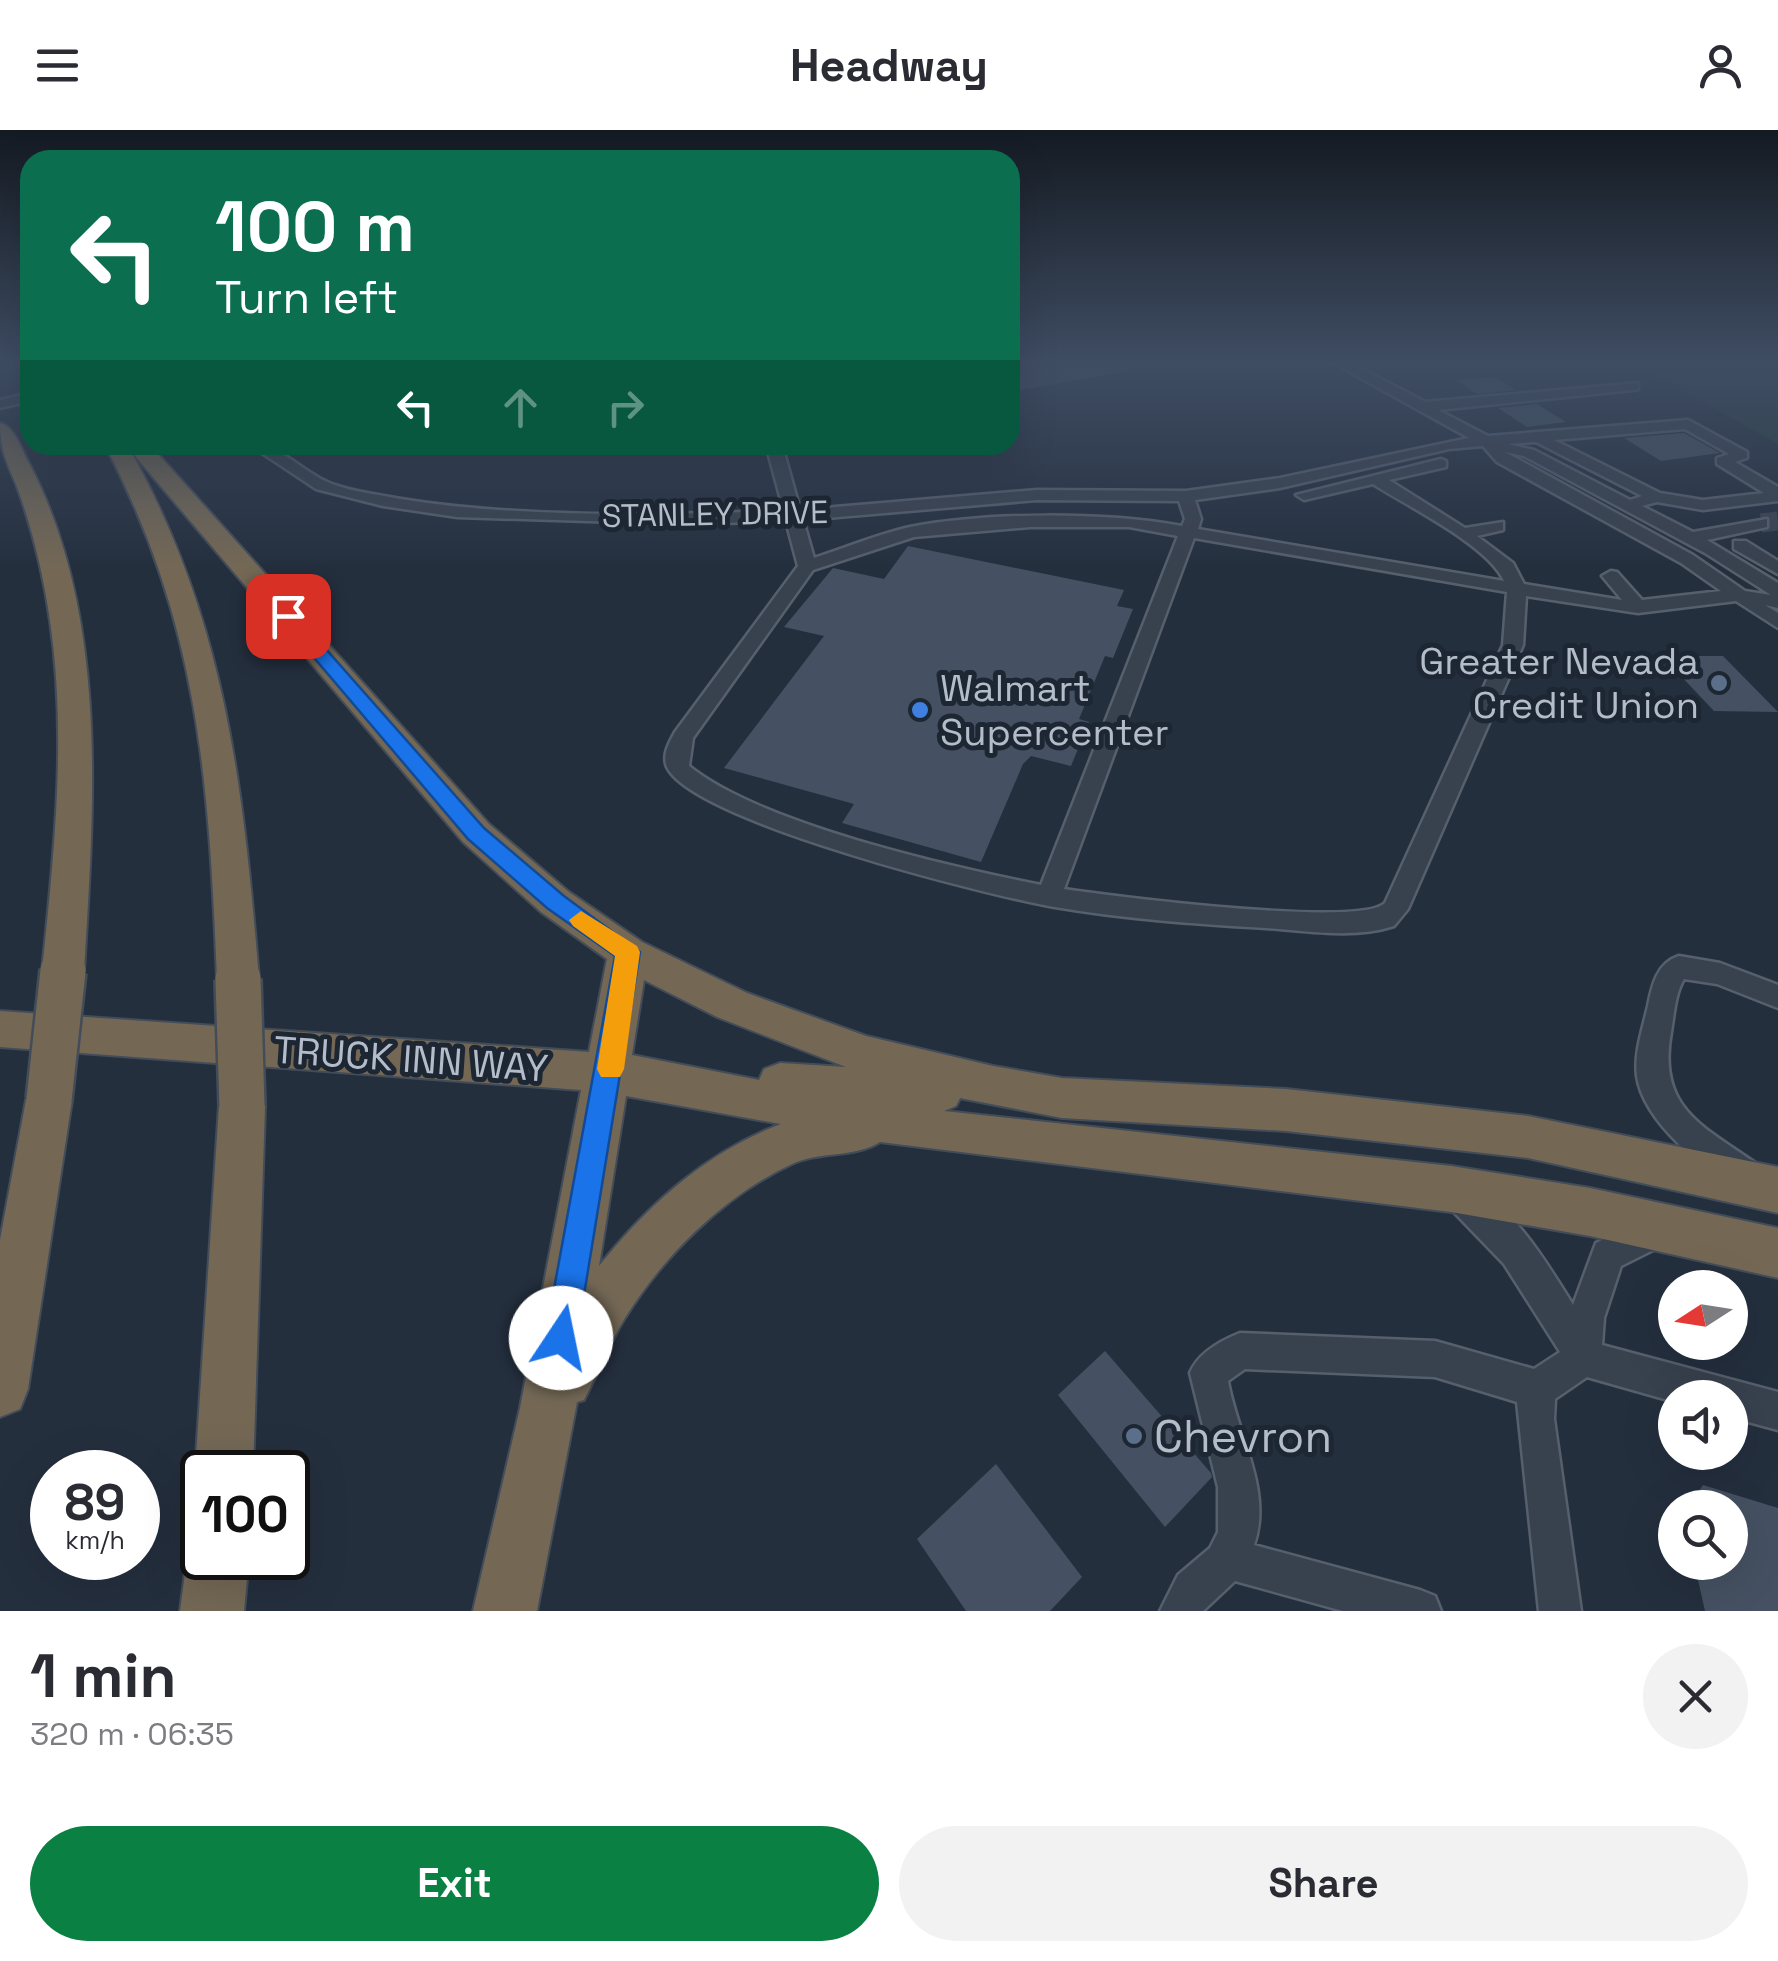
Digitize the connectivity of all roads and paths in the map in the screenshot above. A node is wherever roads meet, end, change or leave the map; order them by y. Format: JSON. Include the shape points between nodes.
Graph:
{"nodes":[{"id":1,"x":0,"y":430,"type":"edge"},
{"id":2,"x":1465,"y":430,"type":"edge"},
{"id":3,"x":1628,"y":430,"type":"edge"},
{"id":4,"x":1699,"y":430,"type":"edge"},
{"id":5,"x":1541,"y":439,"type":"junction"},
{"id":6,"x":1491,"y":444,"type":"junction"},
{"id":7,"x":122,"y":455,"type":"edge"},
{"id":8,"x":147,"y":455,"type":"edge"},
{"id":9,"x":272,"y":455,"type":"edge"},
{"id":10,"x":280,"y":455,"type":"edge"},
{"id":11,"x":777,"y":455,"type":"edge"},
{"id":12,"x":285,"y":465,"type":"junction"},
{"id":13,"x":1376,"y":479,"type":"junction"},
{"id":14,"x":1778,"y":495,"type":"edge"},
{"id":15,"x":1186,"y":496,"type":"junction"},
{"id":16,"x":1656,"y":497,"type":"junction"},
{"id":17,"x":1629,"y":505,"type":"junction"},
{"id":18,"x":794,"y":516,"type":"junction"},
{"id":19,"x":1497,"y":526,"type":"dead end"},
{"id":20,"x":1769,"y":528,"type":"tunnel mouth"},
{"id":21,"x":1187,"y":534,"type":"junction"},
{"id":22,"x":1463,"y":534,"type":"junction"},
{"id":23,"x":1721,"y":534,"type":"junction"},
{"id":24,"x":1691,"y":538,"type":"junction"},
{"id":25,"x":807,"y":566,"type":"junction"},
{"id":26,"x":1611,"y":576,"type":"dead end"},
{"id":27,"x":1777,"y":587,"type":"edge"},
{"id":28,"x":1517,"y":589,"type":"junction"},
{"id":29,"x":1740,"y":594,"type":"junction"},
{"id":30,"x":1638,"y":607,"type":"junction"},
{"id":31,"x":1778,"y":622,"type":"edge"},
{"id":32,"x":1048,"y":896,"type":"junction"},
{"id":33,"x":628,"y":952,"type":"junction"},
{"id":34,"x":1778,"y":998,"type":"edge"},
{"id":35,"x":0,"y":1029,"type":"edge"},
{"id":36,"x":610,"y":1074,"type":"junction"},
{"id":37,"x":1062,"y":1098,"type":"junction"},
{"id":38,"x":936,"y":1132,"type":"junction"},
{"id":39,"x":1769,"y":1188,"type":"edge"},
{"id":40,"x":1451,"y":1189,"type":"junction"},
{"id":41,"x":1664,"y":1227,"type":"junction"},
{"id":42,"x":1778,"y":1253,"type":"edge"},
{"id":43,"x":1583,"y":1358,"type":"junction"},
{"id":44,"x":1663,"y":1380,"type":"edge"},
{"id":45,"x":0,"y":1389,"type":"edge"},
{"id":46,"x":1537,"y":1389,"type":"junction"},
{"id":47,"x":1748,"y":1403,"type":"edge"},
{"id":48,"x":548,"y":1408,"type":"junction"},
{"id":49,"x":1778,"y":1411,"type":"edge"},
{"id":50,"x":225,"y":1450,"type":"edge"},
{"id":51,"x":1228,"y":1559,"type":"junction"},
{"id":52,"x":216,"y":1580,"type":"edge"},
{"id":53,"x":212,"y":1611,"type":"edge"},
{"id":54,"x":505,"y":1611,"type":"edge"},
{"id":55,"x":1181,"y":1611,"type":"edge"},
{"id":56,"x":1420,"y":1611,"type":"edge"},
{"id":57,"x":1560,"y":1611,"type":"edge"}],
"edges":[{"from":1,"to":45,"type":"highway","bridge":true,"via":[[38,519],[65,630],[76,778],[49,1100]]},
{"from":2,"to":6,"type":"street"},
{"from":3,"to":5,"type":"street"},
{"from":4,"to":14,"type":"street","via":[[1742,455],[1722,461]]},
{"from":5,"to":6,"type":"street"},
{"from":5,"to":16,"type":"street"},
{"from":6,"to":13,"type":"street","name":"STANLEY DRIVE","via":[[1472,456]]},
{"from":6,"to":15,"type":"street","name":"STANLEY DRIVE","via":[[1450,444]]},
{"from":6,"to":17,"type":"street","via":[[1528,453]]},
{"from":6,"to":29,"type":"street","via":[[1502,459]]},
{"from":7,"to":50,"type":"highway","bridge":true,"via":[[172,559],[207,675],[222,757],[242,1106]]},
{"from":8,"to":33,"type":"highway","via":[[476,833],[555,902]]},
{"from":9,"to":12,"type":"street","name":"STANLEY DRIVE"},
{"from":10,"to":12,"type":"street"},
{"from":11,"to":18,"type":"street"},
{"from":12,"to":18,"type":"street","name":"STANLEY DRIVE","via":[[322,486],[457,512]]},
{"from":13,"to":15,"type":"street","name":"STANLEY DRIVE","via":[[1265,500]]},
{"from":13,"to":22,"type":"street"},
{"from":14,"to":16,"type":"street","via":[[1704,504]]},
{"from":15,"to":18,"type":"street","name":"STANLEY DRIVE","via":[[1037,496]]},
{"from":15,"to":21,"type":"street","via":[[1193,519]]},
{"from":16,"to":17,"type":"street"},
{"from":17,"to":24,"type":"street"},
{"from":18,"to":25,"type":"street"},
{"from":19,"to":22,"type":"street"},
{"from":20,"to":23,"type":"street"},
{"from":21,"to":25,"type":"street","via":[[1078,520],[957,528],[894,535]]},
{"from":21,"to":28,"type":"street"},
{"from":21,"to":32,"type":"street"},
{"from":22,"to":28,"type":"street","via":[[1506,567]]},
{"from":23,"to":24,"type":"street"},
{"from":23,"to":27,"type":"street"},
{"from":24,"to":27,"type":"street"},
{"from":25,"to":32,"type":"street","via":[[682,737],[675,756],[679,770],[740,809]]},
{"from":26,"to":30,"type":"street"},
{"from":27,"to":29,"type":"street"},
{"from":28,"to":30,"type":"street"},
{"from":28,"to":32,"type":"street","via":[[1513,645],[1395,909],[1384,919],[1349,924]]},
{"from":29,"to":30,"type":"street"},
{"from":29,"to":31,"type":"street"},
{"from":33,"to":36,"type":"highway"},
{"from":33,"to":37,"type":"highway","via":[[831,1043],[926,1071]]},
{"from":34,"to":39,"type":"street","via":[[1720,974],[1680,968],[1666,987],[1652,1062],[1653,1082],[1679,1121]]},
{"from":35,"to":36,"type":"highway","name":"TRUCK INN WAY"},
{"from":36,"to":37,"type":"highway","name":"TRUCK INN WAY"},
{"from":36,"to":38,"type":"highway"},
{"from":36,"to":48,"type":"highway"},
{"from":37,"to":39,"type":"highway","via":[[1394,1120],[1528,1138]]},
{"from":38,"to":40,"type":"highway"},
{"from":38,"to":48,"type":"highway","via":[[845,1129],[767,1153],[727,1176],[666,1226],[610,1294]]},
{"from":40,"to":41,"type":"highway"},
{"from":40,"to":43,"type":"street","via":[[1519,1256]]},
{"from":41,"to":42,"type":"highway"},
{"from":41,"to":43,"type":"street","via":[[1608,1255],[1586,1318]]},
{"from":43,"to":44,"type":"street"},
{"from":43,"to":46,"type":"street"},
{"from":46,"to":51,"type":"street","via":[[1435,1358],[1240,1351],[1208,1372],[1232,1465],[1240,1530]]},
{"from":46,"to":57,"type":"street","via":[[1535,1419]]},
{"from":47,"to":49,"type":"street"},
{"from":48,"to":54,"type":"highway"},
{"from":51,"to":55,"type":"street","via":[[1189,1589]]},
{"from":51,"to":56,"type":"street"},
{"from":52,"to":53,"type":"highway"}]}
